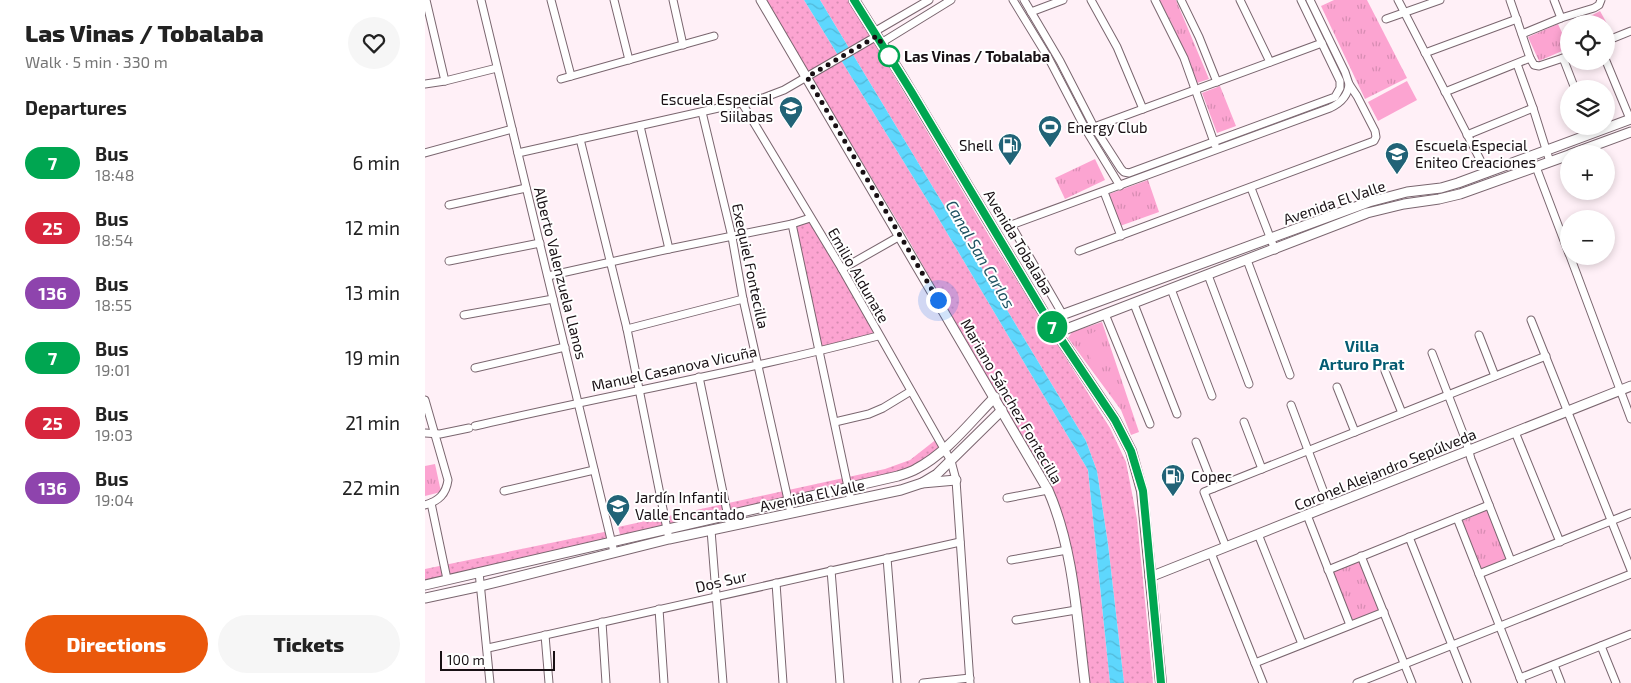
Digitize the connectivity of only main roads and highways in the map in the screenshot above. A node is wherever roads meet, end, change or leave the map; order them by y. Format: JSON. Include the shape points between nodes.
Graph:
{"nodes":[{"id":1,"x":854,"y":0,"type":"edge"},
{"id":2,"x":1161,"y":683,"type":"edge"}],
"edges":[{"from":1,"to":2,"type":"main road","name":"Avenida Tobalaba","via":[[1056,333],[1115,420],[1131,451],[1143,491]]}]}
